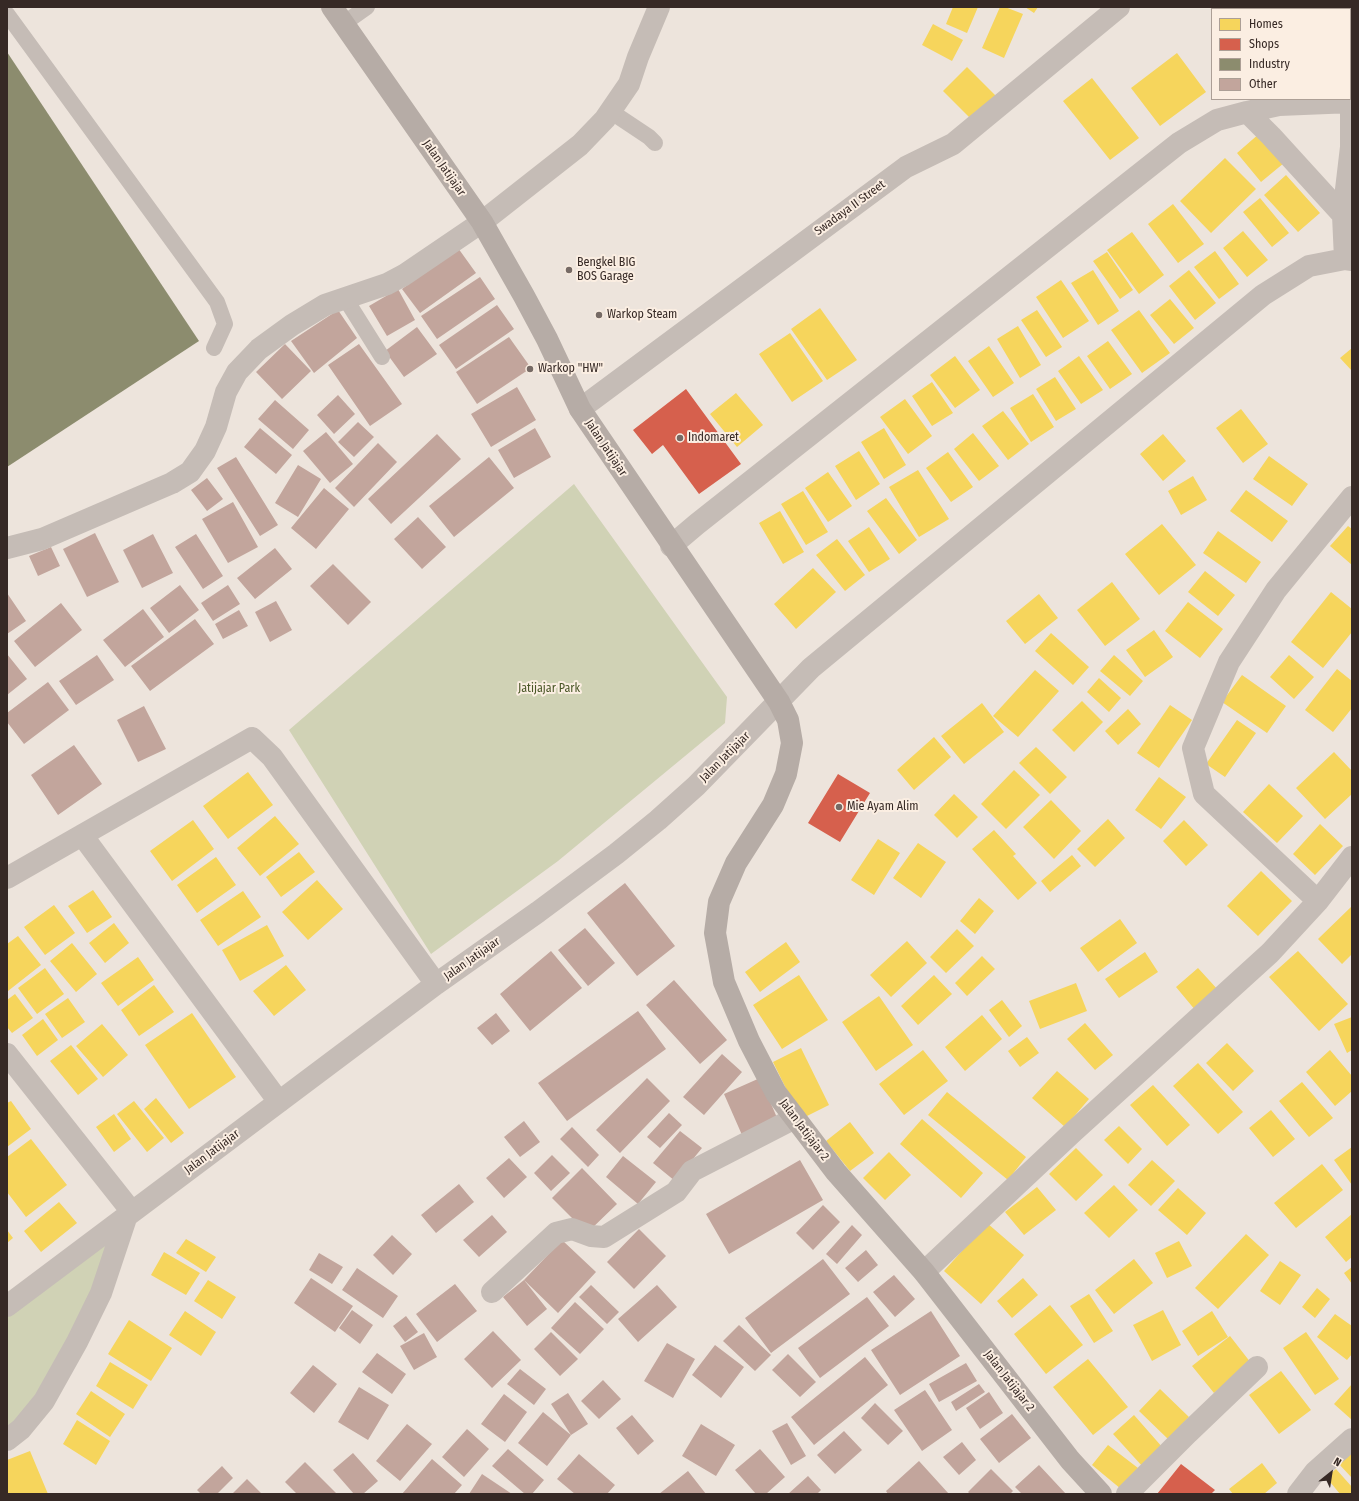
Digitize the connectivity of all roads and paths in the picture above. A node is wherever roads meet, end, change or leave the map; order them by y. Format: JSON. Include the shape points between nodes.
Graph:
{"nodes":[{"id":1,"x":367,"y":7,"type":"edge"},
{"id":2,"x":659,"y":7,"type":"edge"},
{"id":3,"x":1119,"y":7,"type":"edge"},
{"id":4,"x":7,"y":14,"type":"edge"},
{"id":5,"x":338,"y":16,"type":"edge"},
{"id":6,"x":1352,"y":102,"type":"edge"},
{"id":7,"x":610,"y":111,"type":"junction"},
{"id":8,"x":1247,"y":112,"type":"junction"},
{"id":9,"x":655,"y":143,"type":"dead end"},
{"id":10,"x":1343,"y":215,"type":"junction"},
{"id":11,"x":482,"y":222,"type":"junction"},
{"id":12,"x":1349,"y":259,"type":"edge"},
{"id":13,"x":345,"y":298,"type":"junction"},
{"id":14,"x":214,"y":348,"type":"dead end"},
{"id":15,"x":382,"y":357,"type":"dead end"},
{"id":16,"x":580,"y":409,"type":"junction"},
{"id":17,"x":1352,"y":497,"type":"edge"},
{"id":18,"x":671,"y":546,"type":"junction"},
{"id":19,"x":7,"y":548,"type":"edge"},
{"id":20,"x":778,"y":702,"type":"junction"},
{"id":21,"x":82,"y":835,"type":"junction"},
{"id":22,"x":1352,"y":857,"type":"edge"},
{"id":23,"x":7,"y":878,"type":"edge"},
{"id":24,"x":1318,"y":901,"type":"junction"},
{"id":25,"x":436,"y":984,"type":"junction"},
{"id":26,"x":7,"y":1054,"type":"edge"},
{"id":27,"x":279,"y":1102,"type":"junction"},
{"id":28,"x":795,"y":1118,"type":"junction"},
{"id":29,"x":130,"y":1214,"type":"junction"},
{"id":30,"x":924,"y":1272,"type":"junction"},
{"id":31,"x":492,"y":1292,"type":"dead end"},
{"id":32,"x":7,"y":1306,"type":"edge"},
{"id":33,"x":1257,"y":1367,"type":"dead end"},
{"id":34,"x":1352,"y":1439,"type":"edge"},
{"id":35,"x":7,"y":1440,"type":"edge"},
{"id":36,"x":1101,"y":1494,"type":"edge"},
{"id":37,"x":1127,"y":1494,"type":"edge"},
{"id":38,"x":1298,"y":1494,"type":"edge"}],
"edges":[{"from":1,"to":5,"type":"lane"},
{"from":2,"to":7,"type":"street","via":[[629,84]]},
{"from":3,"to":16,"type":"street","name":"Swadaya II Street","via":[[953,144],[906,167]]},
{"from":4,"to":14,"type":"lane","via":[[217,302],[225,324]]},
{"from":5,"to":11,"type":"street","name":"Jalan Jatijajar"},
{"from":6,"to":8,"type":"street","via":[[1279,105]]},
{"from":6,"to":10,"type":"street","via":[[1351,147]]},
{"from":7,"to":9,"type":"lane"},
{"from":7,"to":11,"type":"street","via":[[580,145]]},
{"from":8,"to":10,"type":"street"},
{"from":8,"to":18,"type":"street","via":[[1217,120],[1179,143]]},
{"from":10,"to":12,"type":"street"},
{"from":11,"to":13,"type":"street","via":[[404,276]]},
{"from":11,"to":16,"type":"street","name":"Jalan Jatijajar","via":[[547,339]]},
{"from":12,"to":20,"type":"street","via":[[1310,266],[1262,295],[811,668]]},
{"from":13,"to":15,"type":"lane"},
{"from":13,"to":19,"type":"street","via":[[325,305],[292,325],[259,349],[237,372],[226,392],[216,427],[205,451],[190,472],[42,539]]},
{"from":16,"to":18,"type":"street","name":"Jalan Jatijajar"},
{"from":17,"to":24,"type":"street","via":[[1276,590],[1229,662],[1193,748],[1204,794]]},
{"from":18,"to":20,"type":"street","name":"Jalan Jatijajar"},
{"from":20,"to":25,"type":"street","name":"Jalan Jatijajar","via":[[696,786],[658,820],[538,912]]},
{"from":20,"to":28,"type":"street","name":"Jalan Jatijajar 2","via":[[788,720],[792,743],[786,774],[773,805],[736,863],[719,902],[715,933],[724,982],[749,1041],[776,1093]]},
{"from":21,"to":23,"type":"street"},
{"from":21,"to":25,"type":"street","via":[[252,738],[272,757]]},
{"from":21,"to":27,"type":"street"},
{"from":22,"to":24,"type":"street"},
{"from":24,"to":30,"type":"street","via":[[1270,953]]},
{"from":25,"to":27,"type":"street","name":"Jalan Jatijajar"},
{"from":26,"to":29,"type":"street"},
{"from":27,"to":29,"type":"street","name":"Jalan Jatijajar"},
{"from":28,"to":30,"type":"street","name":"Jalan Jatijajar 2","via":[[836,1172]]},
{"from":28,"to":31,"type":"street","via":[[692,1171],[676,1192],[604,1237],[591,1236],[572,1229],[556,1233]]},
{"from":29,"to":32,"type":"street","name":"Jalan Jatijajar"},
{"from":29,"to":35,"type":"street","via":[[101,1293],[77,1342],[44,1401],[21,1429]]},
{"from":30,"to":36,"type":"street","name":"Jalan Jatijajar 2","via":[[1070,1460]]},
{"from":33,"to":37,"type":"street"},
{"from":34,"to":38,"type":"street","via":[[1315,1472]]}]}
